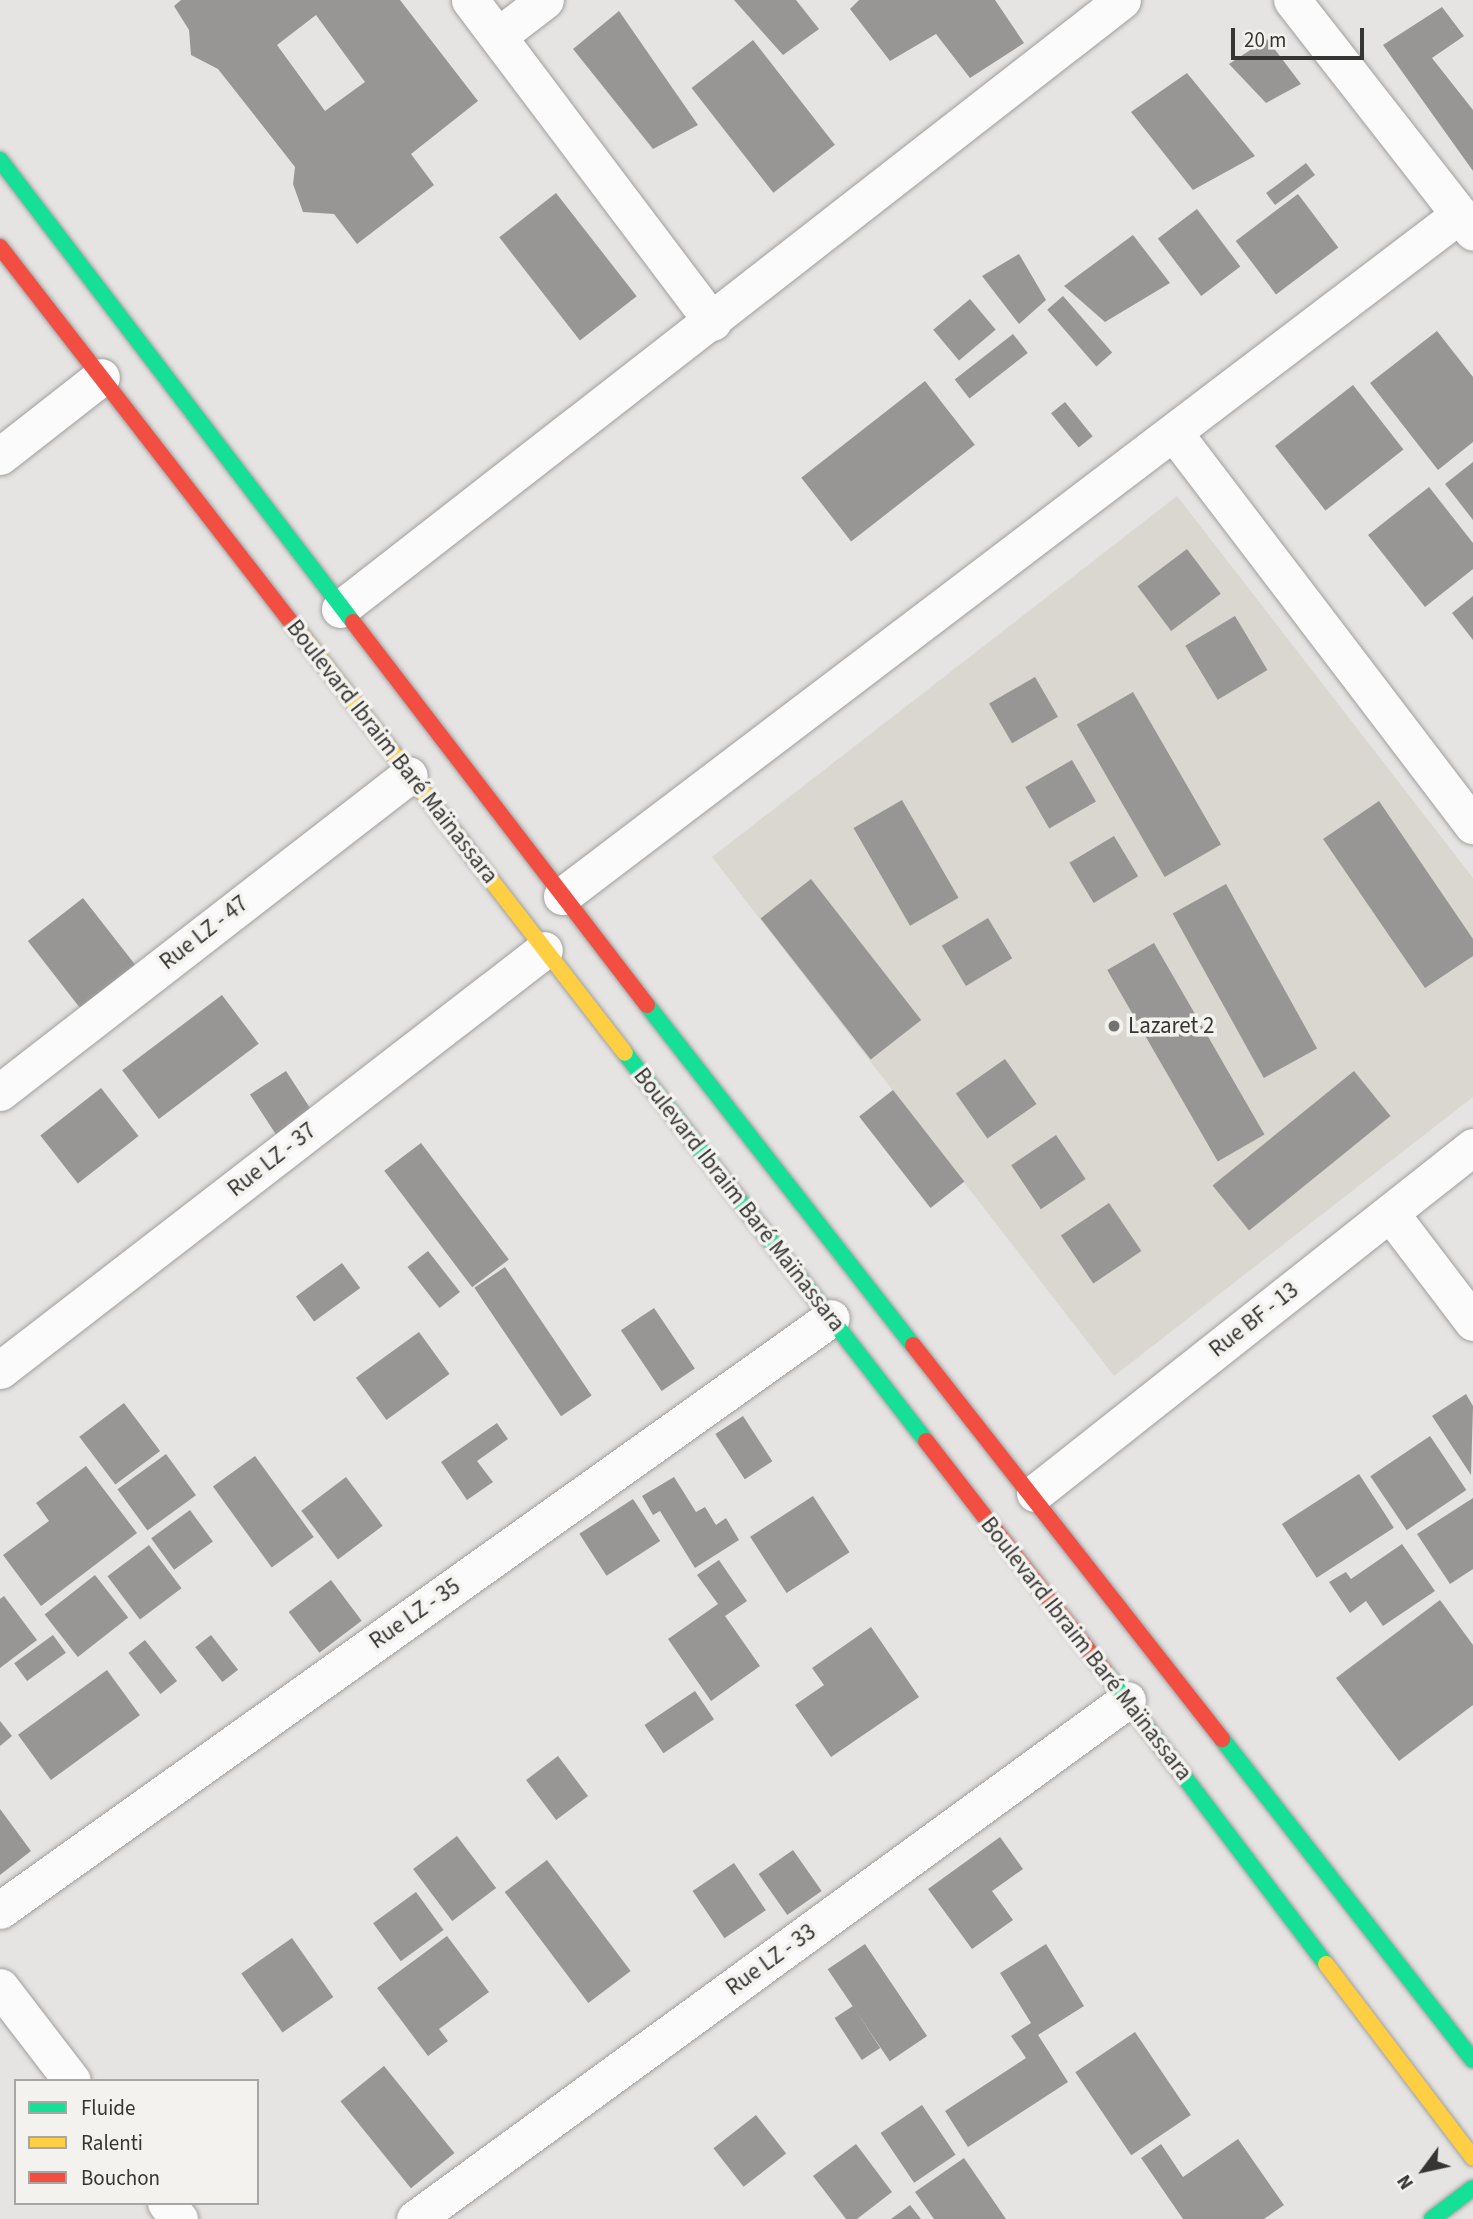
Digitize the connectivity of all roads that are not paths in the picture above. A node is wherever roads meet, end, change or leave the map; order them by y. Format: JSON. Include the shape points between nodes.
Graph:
{"nodes":[{"id":1,"x":470,"y":0,"type":"edge"},
{"id":2,"x":545,"y":0,"type":"edge"},
{"id":3,"x":1122,"y":0,"type":"edge"},
{"id":4,"x":1292,"y":0,"type":"edge"},
{"id":5,"x":498,"y":36,"type":"junction"},
{"id":6,"x":0,"y":160,"type":"edge"},
{"id":7,"x":1466,"y":223,"type":"edge"},
{"id":8,"x":0,"y":247,"type":"edge"},
{"id":9,"x":713,"y":322,"type":"junction"},
{"id":10,"x":101,"y":377,"type":"junction"},
{"id":11,"x":1174,"y":433,"type":"junction"},
{"id":12,"x":0,"y":456,"type":"edge"},
{"id":13,"x":340,"y":609,"type":"junction"},
{"id":14,"x":409,"y":775,"type":"junction"},
{"id":15,"x":1473,"y":825,"type":"edge"},
{"id":16,"x":562,"y":896,"type":"junction"},
{"id":17,"x":544,"y":950,"type":"junction"},
{"id":18,"x":0,"y":1092,"type":"edge"},
{"id":19,"x":1473,"y":1147,"type":"edge"},
{"id":20,"x":1390,"y":1213,"type":"junction"},
{"id":21,"x":831,"y":1318,"type":"junction"},
{"id":22,"x":1473,"y":1322,"type":"edge"},
{"id":23,"x":0,"y":1370,"type":"edge"},
{"id":24,"x":1035,"y":1493,"type":"junction"},
{"id":25,"x":1127,"y":1700,"type":"junction"},
{"id":26,"x":0,"y":1910,"type":"edge"},
{"id":27,"x":0,"y":1987,"type":"edge"},
{"id":28,"x":1473,"y":2060,"type":"edge"},
{"id":29,"x":70,"y":2079,"type":"edge"},
{"id":30,"x":1473,"y":2158,"type":"edge"},
{"id":31,"x":1473,"y":2188,"type":"edge"},
{"id":32,"x":168,"y":2205,"type":"edge"},
{"id":33,"x":179,"y":2219,"type":"edge"},
{"id":34,"x":415,"y":2219,"type":"edge"},
{"id":35,"x":1432,"y":2219,"type":"edge"}],
"edges":[{"from":1,"to":5,"type":"street"},
{"from":2,"to":5,"type":"street"},
{"from":3,"to":9,"type":"street"},
{"from":4,"to":7,"type":"street"},
{"from":5,"to":9,"type":"street"},
{"from":6,"to":13,"type":"main road","name":"Boulevard Ibraim Baré Maïnassara"},
{"from":7,"to":11,"type":"street"},
{"from":8,"to":10,"type":"main road","name":"Boulevard Ibraim Baré Maïnassara"},
{"from":9,"to":13,"type":"street"},
{"from":10,"to":12,"type":"street"},
{"from":10,"to":14,"type":"main road","name":"Boulevard Ibraim Baré Maïnassara"},
{"from":11,"to":15,"type":"street"},
{"from":11,"to":16,"type":"street"},
{"from":13,"to":16,"type":"main road","name":"Boulevard Ibraim Baré Maïnassara"},
{"from":14,"to":17,"type":"main road","name":"Boulevard Ibraim Baré Maïnassara"},
{"from":14,"to":18,"type":"street","name":"Rue LZ - 47"},
{"from":16,"to":24,"type":"main road","name":"Boulevard Ibraim Baré Maïnassara"},
{"from":17,"to":21,"type":"main road","name":"Boulevard Ibraim Baré Maïnassara"},
{"from":17,"to":23,"type":"street","name":"Rue LZ - 37"},
{"from":19,"to":20,"type":"street","name":"Rue BF - 13"},
{"from":20,"to":22,"type":"street"},
{"from":20,"to":24,"type":"street","name":"Rue BF - 13"},
{"from":21,"to":25,"type":"main road","name":"Boulevard Ibraim Baré Maïnassara"},
{"from":21,"to":26,"type":"street","name":"Rue LZ - 35"},
{"from":24,"to":28,"type":"main road","name":"Boulevard Ibraim Baré Maïnassara"},
{"from":25,"to":30,"type":"main road","name":"Boulevard Ibraim Baré Maïnassara"},
{"from":25,"to":34,"type":"street","name":"Rue LZ - 33"},
{"from":27,"to":29,"type":"street"},
{"from":31,"to":35,"type":"main road"},
{"from":32,"to":33,"type":"street"}]}
